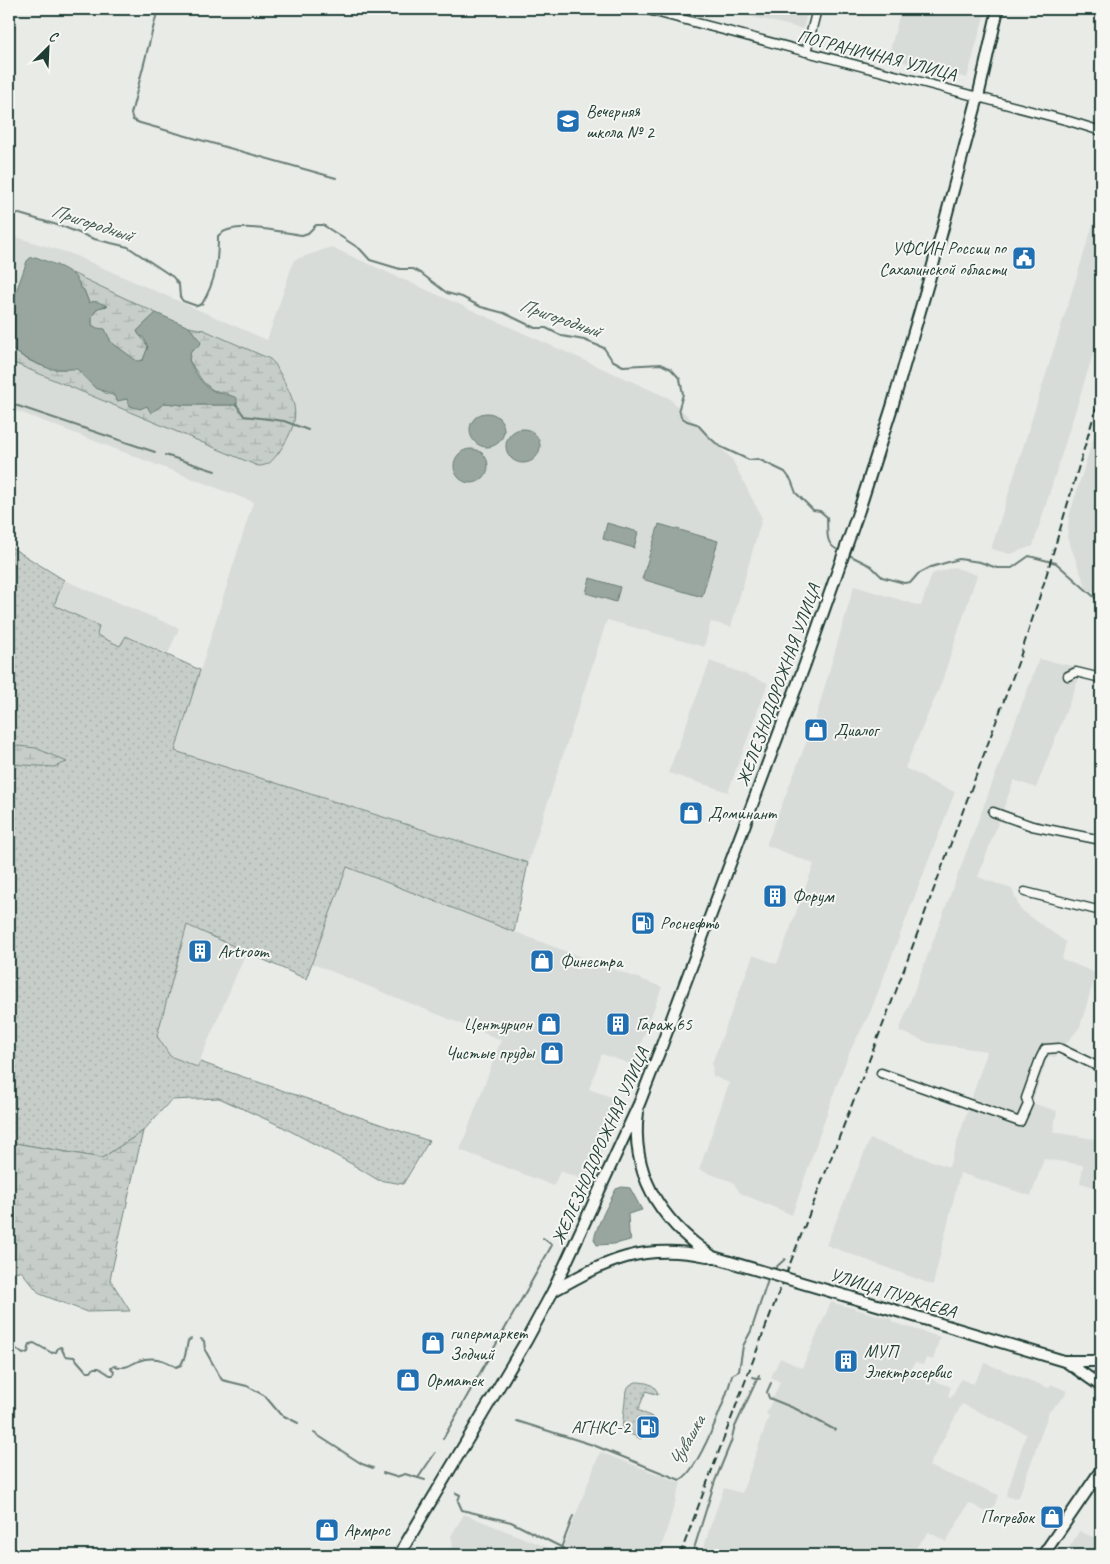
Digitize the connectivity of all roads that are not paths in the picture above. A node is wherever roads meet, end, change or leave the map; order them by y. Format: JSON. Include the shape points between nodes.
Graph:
{"nodes":[{"id":1,"x":644,"y":9,"type":"edge"},
{"id":2,"x":817,"y":9,"type":"edge"},
{"id":3,"x":998,"y":9,"type":"edge"},
{"id":4,"x":806,"y":52,"type":"junction"},
{"id":5,"x":978,"y":96,"type":"junction"},
{"id":6,"x":1101,"y":131,"type":"edge"},
{"id":7,"x":1068,"y":676,"type":"dead end"},
{"id":8,"x":1101,"y":678,"type":"edge"},
{"id":9,"x":993,"y":812,"type":"dead end"},
{"id":10,"x":1101,"y":840,"type":"edge"},
{"id":11,"x":1025,"y":892,"type":"dead end"},
{"id":12,"x":1101,"y":911,"type":"edge"},
{"id":13,"x":1101,"y":1068,"type":"edge"},
{"id":14,"x":881,"y":1073,"type":"dead end"},
{"id":15,"x":639,"y":1104,"type":"junction"},
{"id":16,"x":713,"y":1257,"type":"junction"},
{"id":17,"x":552,"y":1291,"type":"junction"},
{"id":18,"x":1064,"y":1361,"type":"junction"},
{"id":19,"x":1101,"y":1361,"type":"edge"},
{"id":20,"x":1078,"y":1370,"type":"junction"},
{"id":21,"x":1101,"y":1386,"type":"edge"},
{"id":22,"x":1101,"y":1394,"type":"edge"},
{"id":23,"x":1101,"y":1470,"type":"edge"},
{"id":24,"x":399,"y":1555,"type":"edge"},
{"id":25,"x":1043,"y":1555,"type":"edge"}],
"edges":[{"from":1,"to":4,"type":"street","name":"ПОГРАНИЧНАЯ УЛИЦА"},
{"from":2,"to":4,"type":"street"},
{"from":3,"to":5,"type":"main road","name":"ЖЕЛЕЗНОДОРОЖНАЯ УЛИЦА"},
{"from":4,"to":5,"type":"street","name":"ПОГРАНИЧНАЯ УЛИЦА"},
{"from":5,"to":6,"type":"street","name":"ПОГРАНИЧНАЯ УЛИЦА"},
{"from":5,"to":15,"type":"main road","name":"ЖЕЛЕЗНОДОРОЖНАЯ УЛИЦА","via":[[892,407],[838,571]]},
{"from":7,"to":8,"type":"street","via":[[1076,672]]},
{"from":9,"to":10,"type":"street","via":[[1032,826]]},
{"from":11,"to":12,"type":"street"},
{"from":13,"to":14,"type":"street","via":[[1060,1048],[1045,1050],[1020,1122]]},
{"from":15,"to":16,"type":"main road","via":[[637,1143],[648,1186],[670,1220]]},
{"from":15,"to":17,"type":"main road","name":"ЖЕЛЕЗНОДОРОЖНАЯ УЛИЦА"},
{"from":16,"to":17,"type":"main road","via":[[688,1252],[638,1253],[590,1270]]},
{"from":16,"to":18,"type":"main road","name":"УЛИЦА ПУРКАЕВА","bridge":true},
{"from":17,"to":24,"type":"main road","name":"ЖЕЛЕЗНОДОРОЖНАЯ УЛИЦА","via":[[526,1342]]},
{"from":18,"to":19,"type":"main road"},
{"from":18,"to":20,"type":"main road"},
{"from":20,"to":21,"type":"main road"},
{"from":20,"to":22,"type":"main road"},
{"from":23,"to":25,"type":"main road"}]}
